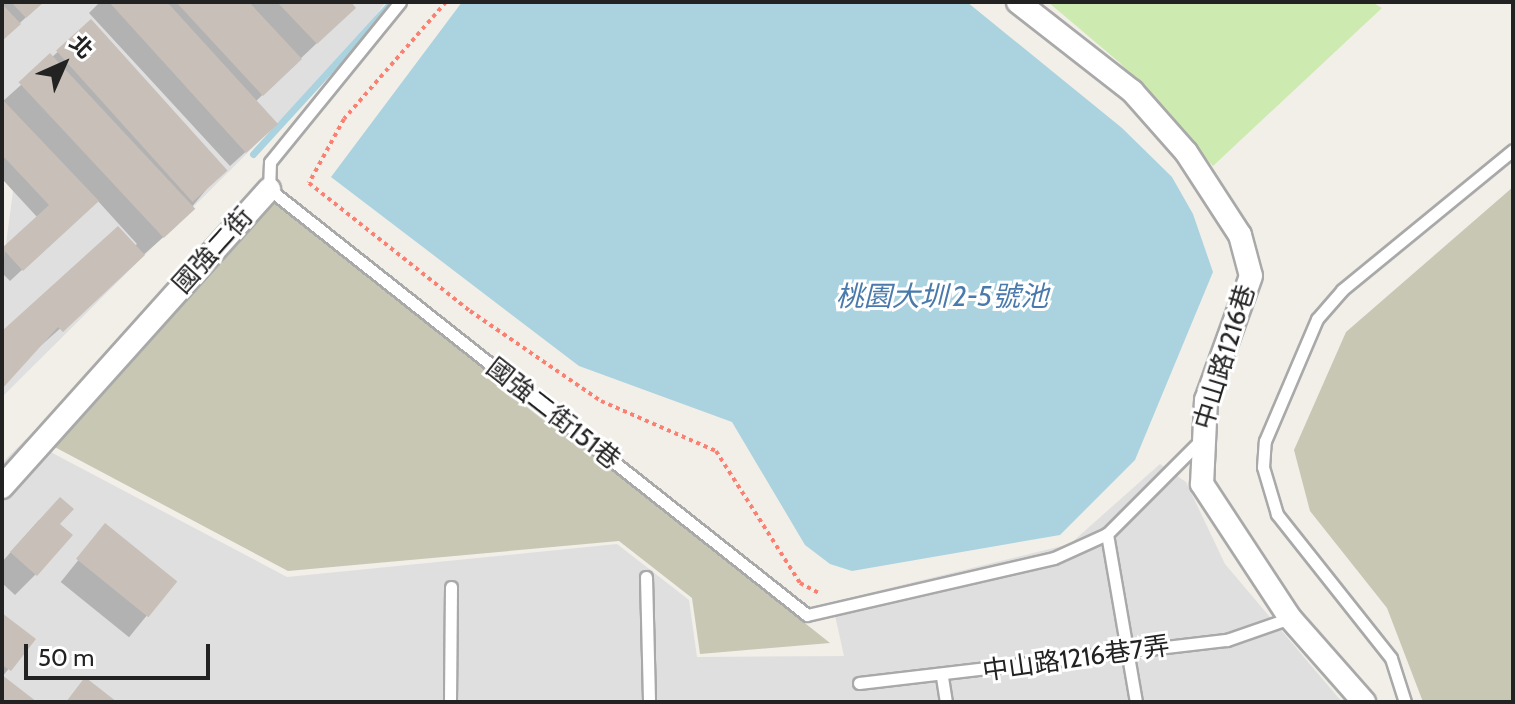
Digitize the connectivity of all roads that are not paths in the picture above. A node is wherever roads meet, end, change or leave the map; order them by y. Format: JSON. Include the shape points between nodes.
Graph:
{"nodes":[{"id":1,"x":400,"y":2,"type":"edge"},
{"id":2,"x":1018,"y":2,"type":"edge"},
{"id":3,"x":1513,"y":150,"type":"edge"},
{"id":4,"x":269,"y":189,"type":"junction"},
{"id":5,"x":1199,"y":442,"type":"junction"},
{"id":6,"x":2,"y":487,"type":"edge"},
{"id":7,"x":1107,"y":534,"type":"junction"},
{"id":8,"x":646,"y":577,"type":"dead end"},
{"id":9,"x":451,"y":587,"type":"dead end"},
{"id":10,"x":1290,"y":618,"type":"junction"},
{"id":11,"x":1128,"y":651,"type":"junction"},
{"id":12,"x":942,"y":677,"type":"junction"},
{"id":13,"x":859,"y":683,"type":"dead end"},
{"id":14,"x":450,"y":702,"type":"edge"},
{"id":15,"x":649,"y":702,"type":"edge"},
{"id":16,"x":946,"y":702,"type":"edge"},
{"id":17,"x":1136,"y":702,"type":"edge"},
{"id":18,"x":1364,"y":702,"type":"edge"},
{"id":19,"x":1405,"y":702,"type":"edge"}],
"edges":[{"from":1,"to":4,"type":"lane","name":"國強二街","via":[[270,162]]},
{"from":2,"to":5,"type":"street","name":"中山路1216巷","via":[[1132,91],[1186,152],[1240,235],[1251,276],[1206,400]]},
{"from":3,"to":19,"type":"lane","via":[[1333,300],[1317,319],[1265,441],[1263,467],[1277,514],[1391,658]]},
{"from":4,"to":6,"type":"street","name":"國強二街"},
{"from":4,"to":7,"type":"lane","name":"國強二街151巷","via":[[807,615],[1054,558]]},
{"from":5,"to":7,"type":"lane"},
{"from":5,"to":10,"type":"street","name":"中山路1216巷","via":[[1202,484]]},
{"from":7,"to":11,"type":"lane"},
{"from":8,"to":15,"type":"lane"},
{"from":9,"to":14,"type":"lane"},
{"from":10,"to":11,"type":"lane","name":"中山路1216巷7弄","via":[[1227,640]]},
{"from":10,"to":18,"type":"street","name":"中山路1216巷"},
{"from":11,"to":12,"type":"lane","name":"中山路1216巷7弄"},
{"from":11,"to":17,"type":"lane"},
{"from":12,"to":13,"type":"lane","name":"中山路1216巷7弄"},
{"from":12,"to":16,"type":"lane"}]}
